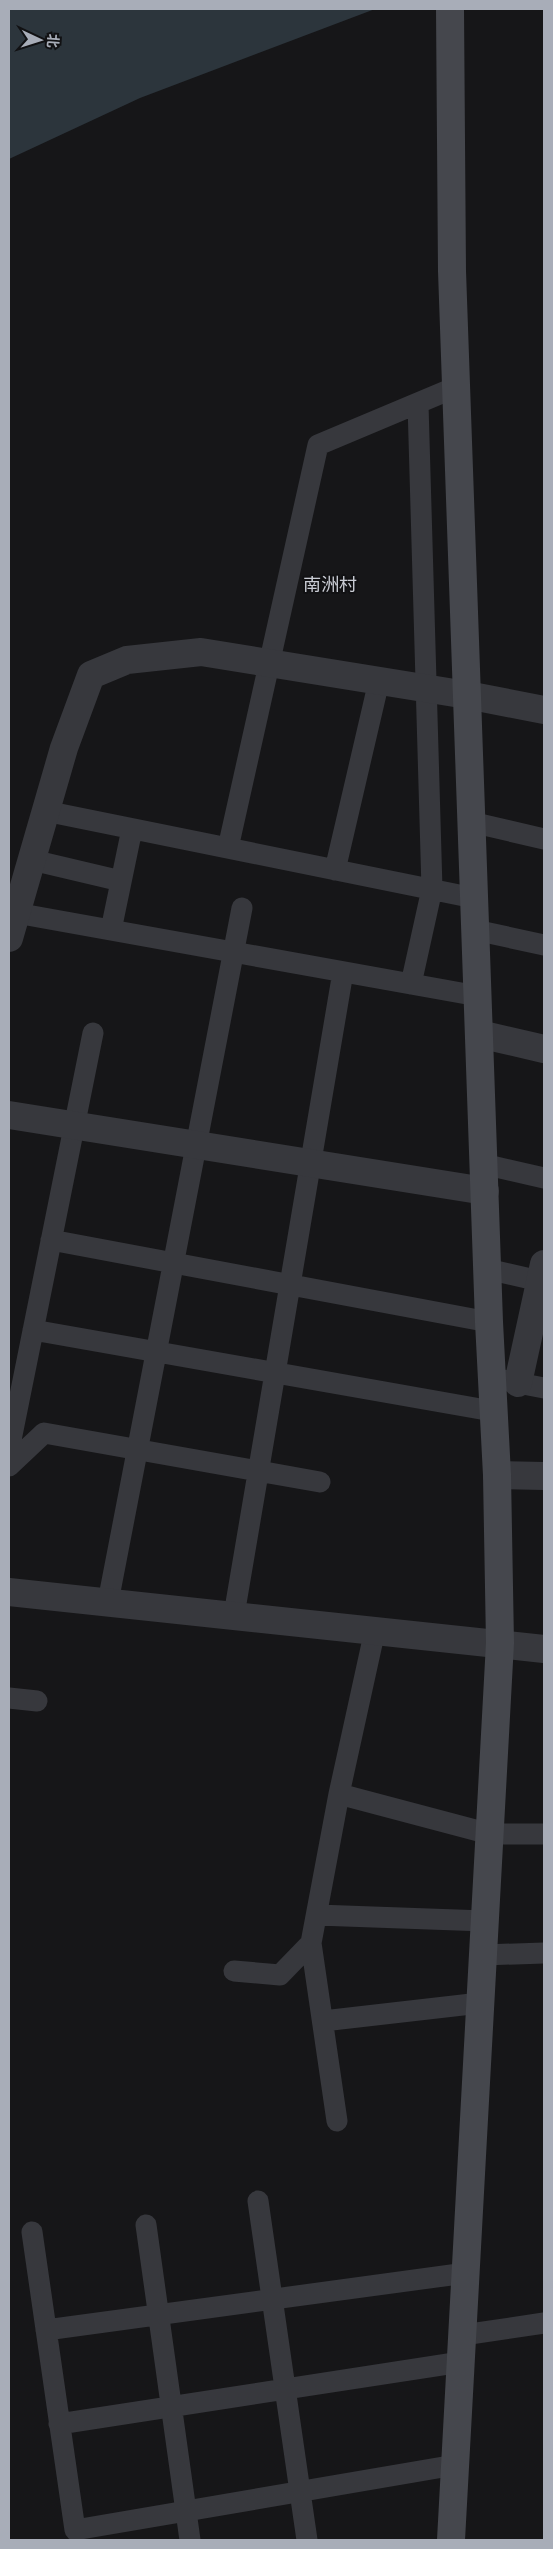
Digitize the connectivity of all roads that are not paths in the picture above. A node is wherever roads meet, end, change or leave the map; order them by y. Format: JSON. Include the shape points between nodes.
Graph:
{"nodes":[{"id":1,"x":450,"y":9,"type":"edge"},
{"id":2,"x":456,"y":388,"type":"junction"},
{"id":3,"x":418,"y":404,"type":"junction"},
{"id":4,"x":270,"y":663,"type":"junction"},
{"id":5,"x":379,"y":680,"type":"junction"},
{"id":6,"x":427,"y":688,"type":"junction"},
{"id":7,"x":467,"y":695,"type":"junction"},
{"id":8,"x":544,"y":710,"type":"edge"},
{"id":9,"x":45,"y":811,"type":"junction"},
{"id":10,"x":471,"y":822,"type":"junction"},
{"id":11,"x":132,"y":829,"type":"junction"},
{"id":12,"x":544,"y":839,"type":"edge"},
{"id":13,"x":228,"y":848,"type":"junction"},
{"id":14,"x":32,"y":860,"type":"junction"},
{"id":15,"x":336,"y":870,"type":"junction"},
{"id":16,"x":122,"y":881,"type":"junction"},
{"id":17,"x":432,"y":889,"type":"junction"},
{"id":18,"x":474,"y":898,"type":"junction"},
{"id":19,"x":242,"y":908,"type":"dead end"},
{"id":20,"x":12,"y":926,"type":"edge"},
{"id":21,"x":111,"y":930,"type":"junction"},
{"id":22,"x":475,"y":930,"type":"junction"},
{"id":23,"x":544,"y":945,"type":"edge"},
{"id":24,"x":233,"y":952,"type":"junction"},
{"id":25,"x":344,"y":972,"type":"junction"},
{"id":26,"x":412,"y":984,"type":"junction"},
{"id":27,"x":478,"y":996,"type":"junction"},
{"id":28,"x":93,"y":1033,"type":"dead end"},
{"id":29,"x":479,"y":1034,"type":"junction"},
{"id":30,"x":544,"y":1049,"type":"edge"},
{"id":31,"x":9,"y":1115,"type":"edge"},
{"id":32,"x":74,"y":1125,"type":"junction"},
{"id":33,"x":196,"y":1144,"type":"junction"},
{"id":34,"x":311,"y":1163,"type":"junction"},
{"id":35,"x":484,"y":1164,"type":"junction"},
{"id":36,"x":544,"y":1178,"type":"edge"},
{"id":37,"x":485,"y":1191,"type":"junction"},
{"id":38,"x":51,"y":1240,"type":"junction"},
{"id":39,"x":173,"y":1262,"type":"junction"},
{"id":40,"x":487,"y":1270,"type":"junction"},
{"id":41,"x":543,"y":1276,"type":"edge"},
{"id":42,"x":290,"y":1285,"type":"junction"},
{"id":43,"x":489,"y":1322,"type":"junction"},
{"id":44,"x":33,"y":1330,"type":"junction"},
{"id":45,"x":156,"y":1352,"type":"junction"},
{"id":46,"x":276,"y":1373,"type":"junction"},
{"id":47,"x":491,"y":1378,"type":"junction"},
{"id":48,"x":518,"y":1383,"type":"junction"},
{"id":49,"x":544,"y":1388,"type":"edge"},
{"id":50,"x":492,"y":1411,"type":"junction"},
{"id":51,"x":9,"y":1450,"type":"edge"},
{"id":52,"x":137,"y":1450,"type":"junction"},
{"id":53,"x":9,"y":1466,"type":"edge"},
{"id":54,"x":259,"y":1471,"type":"junction"},
{"id":55,"x":497,"y":1475,"type":"junction"},
{"id":56,"x":544,"y":1476,"type":"edge"},
{"id":57,"x":320,"y":1482,"type":"dead end"},
{"id":58,"x":9,"y":1592,"type":"edge"},
{"id":59,"x":108,"y":1602,"type":"junction"},
{"id":60,"x":234,"y":1615,"type":"junction"},
{"id":61,"x":375,"y":1630,"type":"junction"},
{"id":62,"x":500,"y":1643,"type":"junction"},
{"id":63,"x":544,"y":1649,"type":"edge"},
{"id":64,"x":9,"y":1698,"type":"edge"},
{"id":65,"x":37,"y":1701,"type":"dead end"},
{"id":66,"x":339,"y":1794,"type":"junction"},
{"id":67,"x":490,"y":1834,"type":"junction"},
{"id":68,"x":544,"y":1834,"type":"edge"},
{"id":69,"x":317,"y":1915,"type":"junction"},
{"id":70,"x":485,"y":1921,"type":"junction"},
{"id":71,"x":311,"y":1943,"type":"junction"},
{"id":72,"x":544,"y":1953,"type":"edge"},
{"id":73,"x":483,"y":1955,"type":"junction"},
{"id":74,"x":234,"y":1972,"type":"dead end"},
{"id":75,"x":480,"y":2003,"type":"junction"},
{"id":76,"x":323,"y":2021,"type":"junction"},
{"id":77,"x":337,"y":2121,"type":"dead end"},
{"id":78,"x":258,"y":2201,"type":"dead end"},
{"id":79,"x":146,"y":2225,"type":"dead end"},
{"id":80,"x":32,"y":2232,"type":"dead end"},
{"id":81,"x":466,"y":2273,"type":"junction"},
{"id":82,"x":272,"y":2300,"type":"junction"},
{"id":83,"x":158,"y":2315,"type":"junction"},
{"id":84,"x":544,"y":2323,"type":"edge"},
{"id":85,"x":46,"y":2330,"type":"junction"},
{"id":86,"x":462,"y":2348,"type":"junction"},
{"id":87,"x":285,"y":2389,"type":"junction"},
{"id":88,"x":171,"y":2407,"type":"junction"},
{"id":89,"x":59,"y":2424,"type":"junction"},
{"id":90,"x":455,"y":2465,"type":"junction"},
{"id":91,"x":300,"y":2491,"type":"junction"},
{"id":92,"x":186,"y":2511,"type":"junction"},
{"id":93,"x":190,"y":2540,"type":"edge"},
{"id":94,"x":307,"y":2540,"type":"edge"},
{"id":95,"x":451,"y":2540,"type":"edge"}],
"edges":[{"from":1,"to":2,"type":"street"},
{"from":2,"to":3,"type":"lane"},
{"from":2,"to":7,"type":"street"},
{"from":3,"to":4,"type":"lane","via":[[318,445]]},
{"from":3,"to":6,"type":"lane"},
{"from":4,"to":5,"type":"street"},
{"from":4,"to":9,"type":"street","via":[[202,652],[127,660],[90,675]]},
{"from":4,"to":13,"type":"lane"},
{"from":5,"to":6,"type":"street"},
{"from":5,"to":15,"type":"lane"},
{"from":6,"to":7,"type":"street"},
{"from":6,"to":17,"type":"lane"},
{"from":7,"to":8,"type":"street"},
{"from":7,"to":10,"type":"street"},
{"from":9,"to":11,"type":"lane"},
{"from":9,"to":14,"type":"street"},
{"from":10,"to":12,"type":"lane"},
{"from":10,"to":18,"type":"street"},
{"from":11,"to":13,"type":"lane"},
{"from":11,"to":16,"type":"lane"},
{"from":13,"to":15,"type":"lane"},
{"from":14,"to":16,"type":"lane"},
{"from":14,"to":20,"type":"street"},
{"from":15,"to":17,"type":"lane"},
{"from":16,"to":21,"type":"lane"},
{"from":17,"to":18,"type":"lane"},
{"from":17,"to":26,"type":"lane"},
{"from":18,"to":22,"type":"street"},
{"from":19,"to":24,"type":"lane"},
{"from":20,"to":21,"type":"lane"},
{"from":21,"to":24,"type":"lane"},
{"from":22,"to":23,"type":"lane"},
{"from":22,"to":27,"type":"street"},
{"from":24,"to":25,"type":"lane"},
{"from":24,"to":33,"type":"lane"},
{"from":25,"to":26,"type":"lane"},
{"from":25,"to":34,"type":"lane"},
{"from":26,"to":27,"type":"lane"},
{"from":27,"to":29,"type":"street"},
{"from":28,"to":32,"type":"lane"},
{"from":29,"to":30,"type":"street"},
{"from":29,"to":35,"type":"street"},
{"from":31,"to":32,"type":"street"},
{"from":32,"to":33,"type":"street"},
{"from":32,"to":38,"type":"lane"},
{"from":33,"to":34,"type":"street"},
{"from":33,"to":39,"type":"lane"},
{"from":34,"to":37,"type":"street"},
{"from":34,"to":42,"type":"lane"},
{"from":35,"to":36,"type":"lane"},
{"from":35,"to":37,"type":"street"},
{"from":37,"to":40,"type":"street"},
{"from":38,"to":39,"type":"lane"},
{"from":38,"to":44,"type":"lane"},
{"from":39,"to":42,"type":"lane"},
{"from":39,"to":45,"type":"lane"},
{"from":40,"to":41,"type":"lane"},
{"from":40,"to":43,"type":"street"},
{"from":41,"to":48,"type":"street"},
{"from":42,"to":43,"type":"lane"},
{"from":42,"to":46,"type":"lane"},
{"from":43,"to":47,"type":"street"},
{"from":44,"to":45,"type":"lane"},
{"from":44,"to":51,"type":"lane"},
{"from":45,"to":46,"type":"lane"},
{"from":45,"to":52,"type":"lane"},
{"from":46,"to":50,"type":"lane"},
{"from":46,"to":54,"type":"lane"},
{"from":47,"to":48,"type":"lane"},
{"from":47,"to":50,"type":"street"},
{"from":48,"to":49,"type":"lane"},
{"from":50,"to":55,"type":"street"},
{"from":52,"to":53,"type":"lane","via":[[44,1433]]},
{"from":52,"to":54,"type":"lane"},
{"from":52,"to":59,"type":"lane"},
{"from":54,"to":57,"type":"lane"},
{"from":54,"to":60,"type":"lane"},
{"from":55,"to":56,"type":"street"},
{"from":55,"to":62,"type":"street"},
{"from":58,"to":59,"type":"street"},
{"from":59,"to":60,"type":"street"},
{"from":60,"to":61,"type":"street"},
{"from":61,"to":62,"type":"street"},
{"from":61,"to":66,"type":"lane"},
{"from":62,"to":63,"type":"street"},
{"from":62,"to":67,"type":"street"},
{"from":64,"to":65,"type":"lane"},
{"from":66,"to":67,"type":"lane"},
{"from":66,"to":69,"type":"lane"},
{"from":67,"to":68,"type":"lane"},
{"from":67,"to":70,"type":"street"},
{"from":69,"to":70,"type":"lane"},
{"from":69,"to":71,"type":"lane"},
{"from":70,"to":73,"type":"street"},
{"from":71,"to":74,"type":"lane","via":[[280,1975]]},
{"from":71,"to":76,"type":"lane"},
{"from":72,"to":73,"type":"lane"},
{"from":73,"to":75,"type":"street"},
{"from":75,"to":76,"type":"lane"},
{"from":75,"to":81,"type":"street"},
{"from":76,"to":77,"type":"lane"},
{"from":78,"to":82,"type":"lane"},
{"from":79,"to":83,"type":"lane"},
{"from":80,"to":85,"type":"lane"},
{"from":81,"to":82,"type":"lane"},
{"from":81,"to":86,"type":"street"},
{"from":82,"to":83,"type":"lane"},
{"from":82,"to":87,"type":"lane"},
{"from":83,"to":85,"type":"lane"},
{"from":83,"to":88,"type":"lane"},
{"from":84,"to":86,"type":"lane"},
{"from":85,"to":89,"type":"lane"},
{"from":86,"to":87,"type":"lane"},
{"from":86,"to":90,"type":"street"},
{"from":87,"to":88,"type":"lane"},
{"from":87,"to":91,"type":"lane"},
{"from":88,"to":89,"type":"lane"},
{"from":88,"to":92,"type":"lane"},
{"from":89,"to":92,"type":"lane","via":[[75,2530]]},
{"from":90,"to":91,"type":"lane"},
{"from":90,"to":95,"type":"street"},
{"from":91,"to":92,"type":"lane"},
{"from":91,"to":94,"type":"lane"},
{"from":92,"to":93,"type":"lane"}]}
